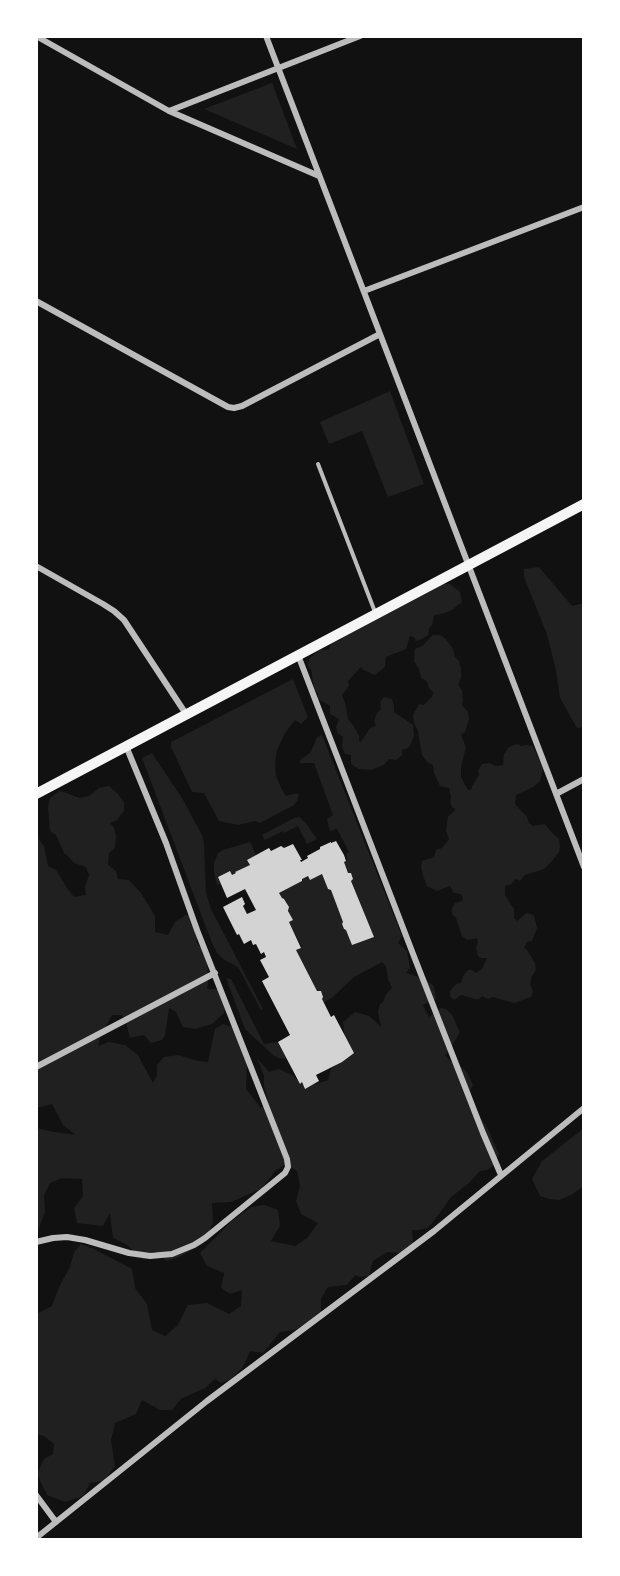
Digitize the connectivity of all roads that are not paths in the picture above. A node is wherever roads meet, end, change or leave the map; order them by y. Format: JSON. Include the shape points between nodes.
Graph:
{"nodes":[{"id":1,"x":36,"y":36,"type":"edge"},
{"id":2,"x":266,"y":36,"type":"edge"},
{"id":3,"x":360,"y":36,"type":"edge"},
{"id":4,"x":278,"y":68,"type":"junction"},
{"id":5,"x":169,"y":111,"type":"junction"},
{"id":6,"x":319,"y":176,"type":"junction"},
{"id":7,"x":584,"y":207,"type":"edge"},
{"id":8,"x":364,"y":291,"type":"junction"},
{"id":9,"x":36,"y":301,"type":"edge"},
{"id":10,"x":380,"y":334,"type":"junction"},
{"id":11,"x":318,"y":464,"type":"dead end"},
{"id":12,"x":584,"y":504,"type":"edge"},
{"id":13,"x":468,"y":565,"type":"junction"},
{"id":14,"x":36,"y":566,"type":"edge"},
{"id":15,"x":376,"y":613,"type":"junction"},
{"id":16,"x":298,"y":654,"type":"junction"},
{"id":17,"x":186,"y":714,"type":"junction"},
{"id":18,"x":126,"y":745,"type":"junction"},
{"id":19,"x":584,"y":779,"type":"edge"},
{"id":20,"x":36,"y":794,"type":"edge"},
{"id":21,"x":556,"y":794,"type":"junction"},
{"id":22,"x":584,"y":867,"type":"edge"},
{"id":23,"x":215,"y":972,"type":"junction"},
{"id":24,"x":36,"y":1067,"type":"edge"},
{"id":25,"x":584,"y":1108,"type":"edge"},
{"id":26,"x":501,"y":1175,"type":"junction"},
{"id":27,"x":36,"y":1242,"type":"edge"},
{"id":28,"x":36,"y":1495,"type":"edge"},
{"id":29,"x":56,"y":1522,"type":"junction"},
{"id":30,"x":36,"y":1538,"type":"edge"}],
"edges":[{"from":1,"to":5,"type":"street"},
{"from":2,"to":4,"type":"street"},
{"from":3,"to":4,"type":"street"},
{"from":4,"to":5,"type":"street"},
{"from":4,"to":6,"type":"street"},
{"from":5,"to":6,"type":"street"},
{"from":6,"to":8,"type":"street"},
{"from":7,"to":8,"type":"street"},
{"from":8,"to":10,"type":"street"},
{"from":9,"to":10,"type":"street","via":[[234,408]]},
{"from":10,"to":13,"type":"street"},
{"from":11,"to":15,"type":"lane"},
{"from":12,"to":13,"type":"main road"},
{"from":13,"to":15,"type":"main road"},
{"from":13,"to":21,"type":"street"},
{"from":14,"to":17,"type":"street","via":[[124,620]]},
{"from":15,"to":16,"type":"main road"},
{"from":16,"to":17,"type":"main road"},
{"from":16,"to":26,"type":"street"},
{"from":17,"to":18,"type":"main road"},
{"from":18,"to":20,"type":"main road"},
{"from":18,"to":23,"type":"street"},
{"from":19,"to":21,"type":"street"},
{"from":21,"to":22,"type":"street"},
{"from":23,"to":24,"type":"street"},
{"from":23,"to":27,"type":"street","via":[[287,1159],[285,1173],[205,1238],[172,1254],[129,1253],[67,1237]]},
{"from":25,"to":26,"type":"street"},
{"from":26,"to":29,"type":"street","via":[[434,1232],[207,1401]]},
{"from":28,"to":29,"type":"street"},
{"from":29,"to":30,"type":"street"}]}
